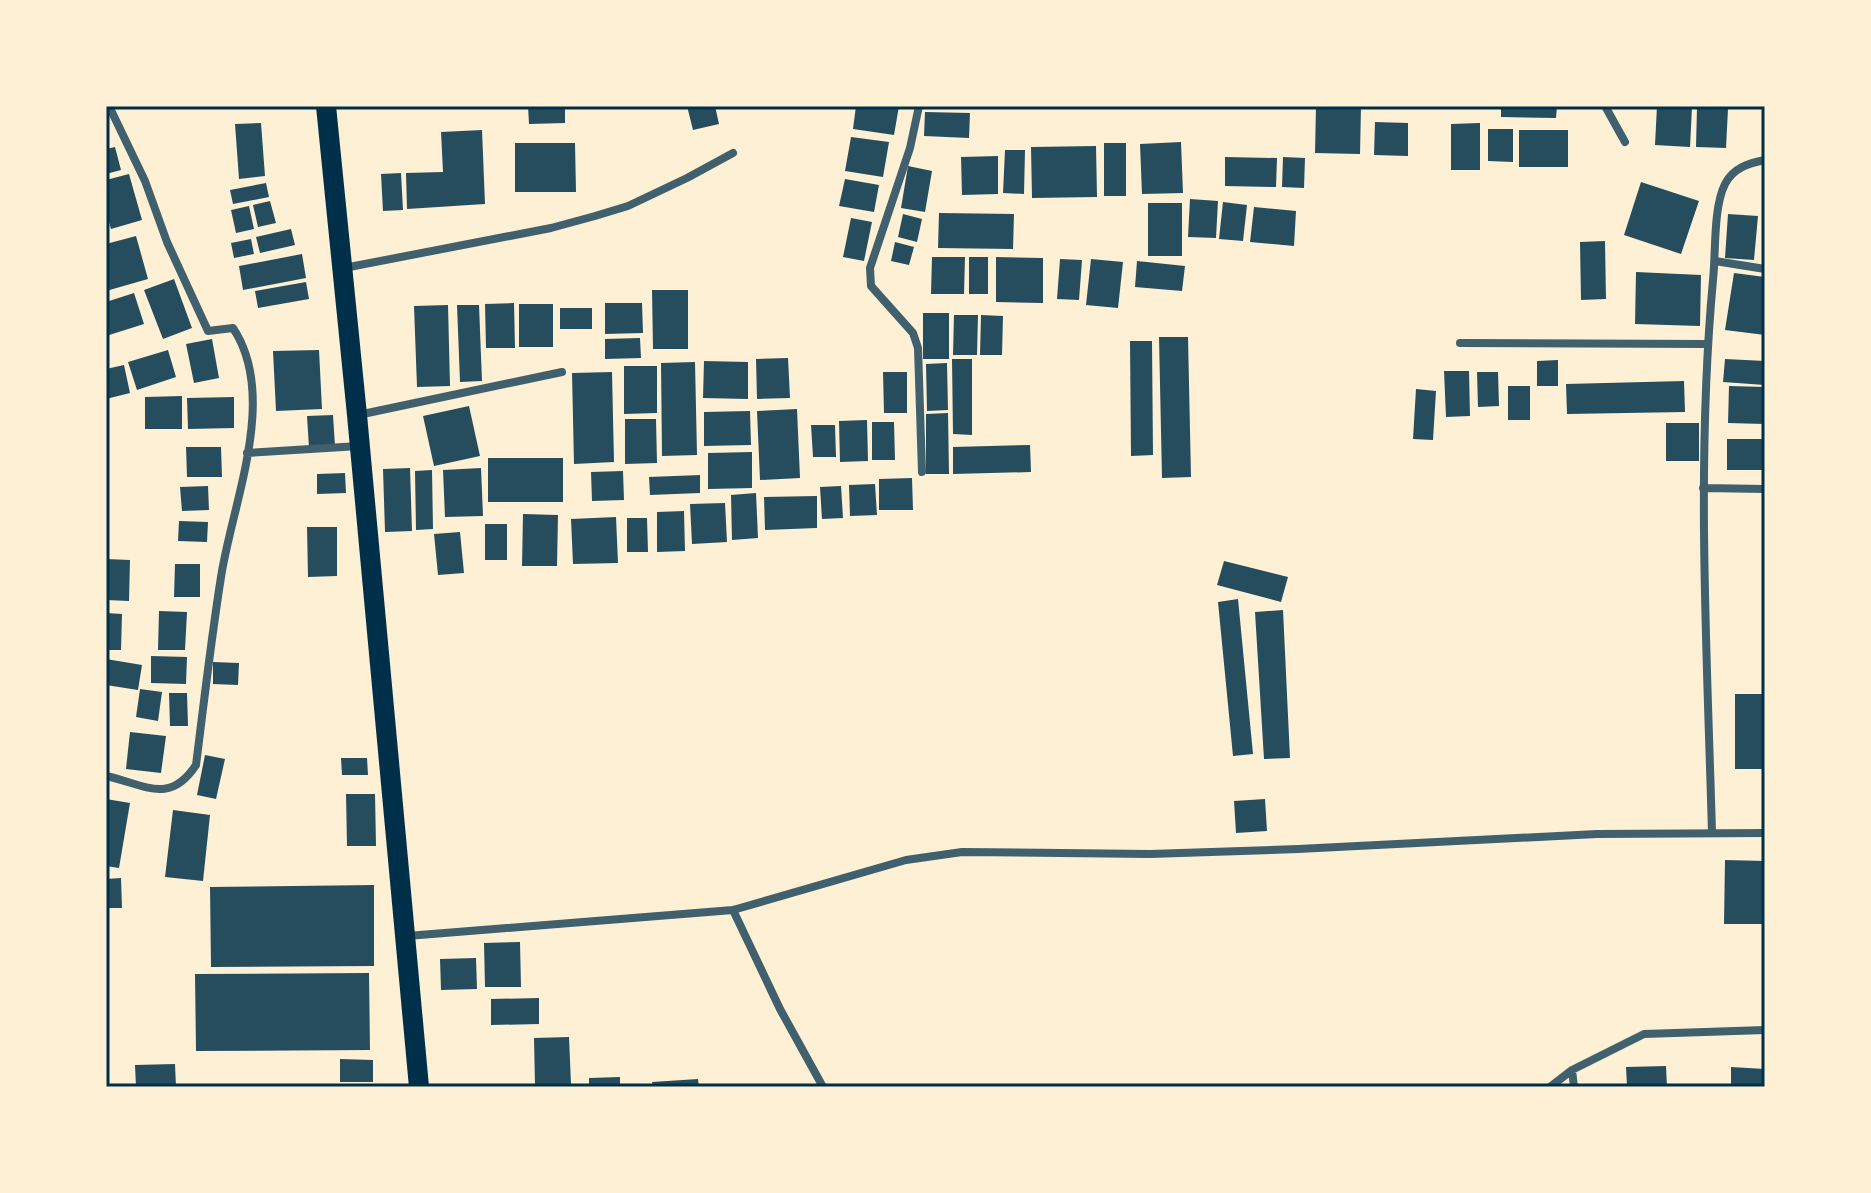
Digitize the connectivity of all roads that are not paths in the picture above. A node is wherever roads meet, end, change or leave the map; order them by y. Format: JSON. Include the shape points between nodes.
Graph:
{"nodes":[{"id":1,"x":109,"y":106,"type":"edge"},
{"id":2,"x":326,"y":106,"type":"edge"},
{"id":3,"x":919,"y":106,"type":"edge"},
{"id":4,"x":1605,"y":106,"type":"edge"},
{"id":5,"x":1625,"y":142,"type":"dead end"},
{"id":6,"x":733,"y":153,"type":"dead end"},
{"id":7,"x":1765,"y":160,"type":"edge"},
{"id":8,"x":1715,"y":261,"type":"junction"},
{"id":9,"x":343,"y":268,"type":"junction"},
{"id":10,"x":1765,"y":269,"type":"edge"},
{"id":11,"x":1460,"y":343,"type":"dead end"},
{"id":12,"x":1707,"y":344,"type":"junction"},
{"id":13,"x":562,"y":372,"type":"dead end"},
{"id":14,"x":357,"y":415,"type":"junction"},
{"id":15,"x":360,"y":446,"type":"junction"},
{"id":16,"x":247,"y":453,"type":"junction"},
{"id":17,"x":922,"y":472,"type":"dead end"},
{"id":18,"x":1703,"y":488,"type":"junction"},
{"id":19,"x":1765,"y":489,"type":"edge"},
{"id":20,"x":106,"y":776,"type":"edge"},
{"id":21,"x":1712,"y":833,"type":"junction"},
{"id":22,"x":1765,"y":833,"type":"edge"},
{"id":23,"x":733,"y":910,"type":"junction"},
{"id":24,"x":406,"y":936,"type":"junction"},
{"id":25,"x":1765,"y":1030,"type":"edge"},
{"id":26,"x":1572,"y":1070,"type":"junction"},
{"id":27,"x":419,"y":1087,"type":"edge"},
{"id":28,"x":823,"y":1087,"type":"edge"},
{"id":29,"x":1550,"y":1087,"type":"edge"},
{"id":30,"x":1574,"y":1087,"type":"edge"}],
"edges":[{"from":1,"to":16,"type":"street","via":[[208,331],[233,328],[243,347],[251,376]]},
{"from":2,"to":9,"type":"main road"},
{"from":3,"to":17,"type":"street","via":[[870,268],[871,286],[913,333],[918,348]]},
{"from":4,"to":5,"type":"street"},
{"from":6,"to":9,"type":"street","via":[[628,206],[595,216]]},
{"from":7,"to":8,"type":"street","via":[[1746,163],[1726,183]]},
{"from":8,"to":10,"type":"street"},
{"from":8,"to":12,"type":"street"},
{"from":9,"to":14,"type":"main road"},
{"from":11,"to":12,"type":"street"},
{"from":12,"to":18,"type":"street"},
{"from":13,"to":14,"type":"street"},
{"from":14,"to":15,"type":"main road"},
{"from":15,"to":16,"type":"street"},
{"from":15,"to":24,"type":"main road"},
{"from":16,"to":20,"type":"street","via":[[221,574],[196,765],[187,779],[169,789]]},
{"from":18,"to":19,"type":"street"},
{"from":18,"to":21,"type":"street"},
{"from":21,"to":22,"type":"street"},
{"from":21,"to":23,"type":"street","via":[[1150,854],[962,852],[906,860]]},
{"from":23,"to":24,"type":"street"},
{"from":23,"to":28,"type":"street"},
{"from":24,"to":27,"type":"main road"},
{"from":25,"to":26,"type":"street","via":[[1644,1034]]},
{"from":26,"to":29,"type":"street"},
{"from":26,"to":30,"type":"street"}]}
